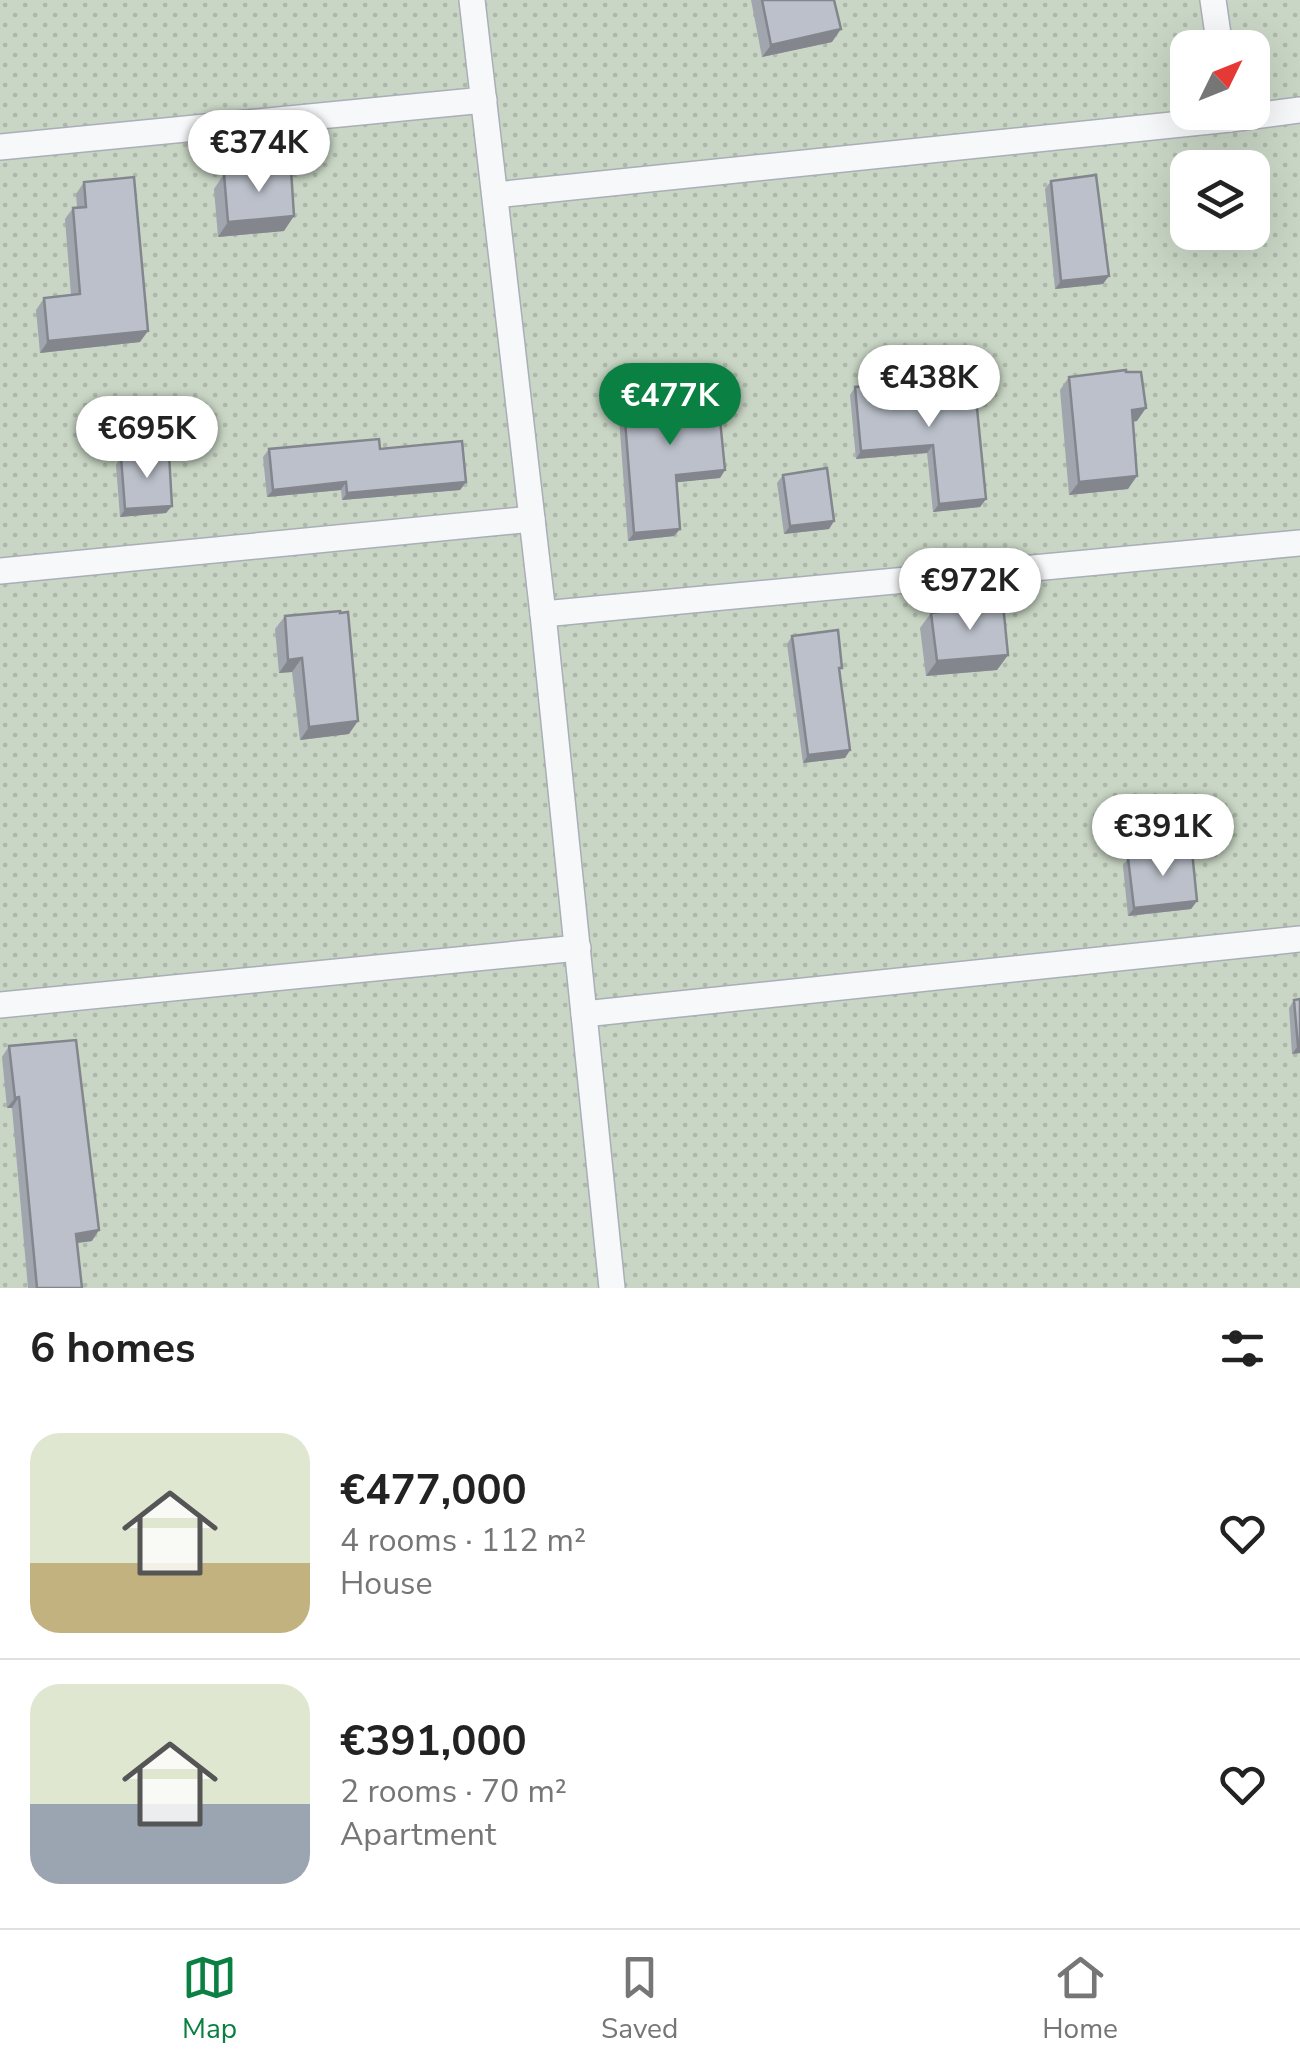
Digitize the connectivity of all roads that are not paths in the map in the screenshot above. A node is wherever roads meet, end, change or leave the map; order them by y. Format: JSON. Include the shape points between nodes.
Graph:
{"nodes":[{"id":1,"x":472,"y":0,"type":"edge"},
{"id":2,"x":1213,"y":0,"type":"edge"},
{"id":3,"x":1217,"y":30,"type":"edge"},
{"id":4,"x":484,"y":100,"type":"junction"},
{"id":5,"x":1300,"y":110,"type":"edge"},
{"id":6,"x":1270,"y":113,"type":"edge"},
{"id":7,"x":1170,"y":122,"type":"edge"},
{"id":8,"x":0,"y":147,"type":"edge"},
{"id":9,"x":495,"y":194,"type":"junction"},
{"id":10,"x":532,"y":518,"type":"junction"},
{"id":11,"x":1300,"y":543,"type":"edge"},
{"id":12,"x":0,"y":571,"type":"edge"},
{"id":13,"x":543,"y":614,"type":"junction"},
{"id":14,"x":1300,"y":939,"type":"edge"},
{"id":15,"x":578,"y":948,"type":"junction"},
{"id":16,"x":0,"y":1005,"type":"edge"},
{"id":17,"x":584,"y":1014,"type":"junction"},
{"id":18,"x":612,"y":1288,"type":"edge"}],
"edges":[{"from":1,"to":4,"type":"lane"},
{"from":2,"to":3,"type":"lane"},
{"from":4,"to":8,"type":"lane"},
{"from":4,"to":9,"type":"lane"},
{"from":5,"to":6,"type":"lane"},
{"from":7,"to":9,"type":"lane"},
{"from":9,"to":10,"type":"lane"},
{"from":10,"to":12,"type":"lane"},
{"from":10,"to":13,"type":"lane"},
{"from":11,"to":13,"type":"lane"},
{"from":13,"to":15,"type":"lane"},
{"from":14,"to":17,"type":"lane"},
{"from":15,"to":16,"type":"lane"},
{"from":15,"to":17,"type":"lane"},
{"from":17,"to":18,"type":"lane"}]}
